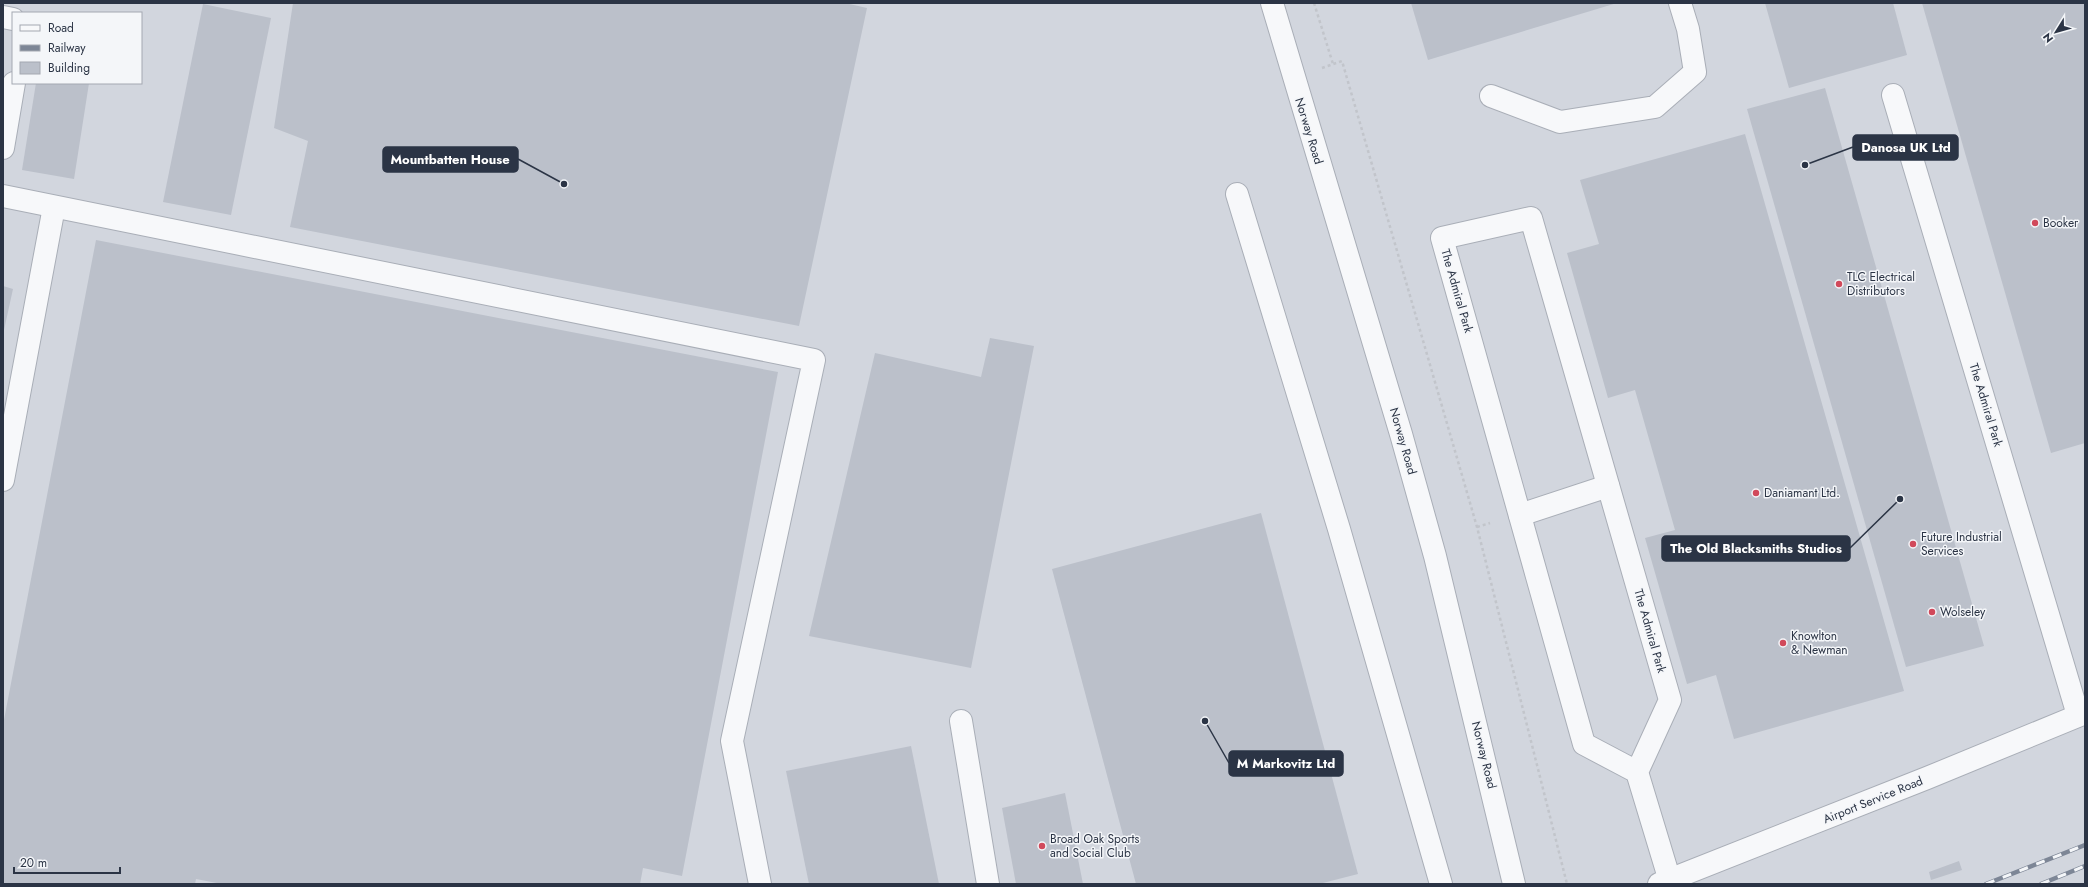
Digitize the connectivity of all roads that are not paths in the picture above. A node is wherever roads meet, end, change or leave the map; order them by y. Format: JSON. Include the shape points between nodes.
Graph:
{"nodes":[{"id":1,"x":1272,"y":3,"type":"edge"},
{"id":2,"x":1680,"y":3,"type":"edge"},
{"id":3,"x":14,"y":84,"type":"edge"},
{"id":4,"x":1893,"y":95,"type":"dead end"},
{"id":5,"x":1491,"y":96,"type":"dead end"},
{"id":6,"x":3,"y":148,"type":"edge"},
{"id":7,"x":1237,"y":194,"type":"dead end"},
{"id":8,"x":3,"y":196,"type":"edge"},
{"id":9,"x":54,"y":207,"type":"junction"},
{"id":10,"x":3,"y":480,"type":"edge"},
{"id":11,"x":1608,"y":486,"type":"junction"},
{"id":12,"x":1520,"y":515,"type":"junction"},
{"id":13,"x":2082,"y":714,"type":"edge"},
{"id":14,"x":961,"y":721,"type":"dead end"},
{"id":15,"x":1637,"y":772,"type":"junction"},
{"id":16,"x":1665,"y":882,"type":"edge"},
{"id":17,"x":760,"y":884,"type":"edge"},
{"id":18,"x":988,"y":884,"type":"edge"},
{"id":19,"x":1441,"y":884,"type":"edge"},
{"id":20,"x":1514,"y":884,"type":"edge"}],
"edges":[{"from":1,"to":20,"type":"street","name":"Norway Road","via":[[1435,556]]},
{"from":2,"to":5,"type":"street","via":[[1688,29],[1695,72],[1655,107],[1560,122]]},
{"from":3,"to":6,"type":"street"},
{"from":4,"to":13,"type":"street","name":"The Admiral Park"},
{"from":7,"to":19,"type":"street","via":[[1339,529]]},
{"from":8,"to":9,"type":"street"},
{"from":9,"to":10,"type":"street"},
{"from":9,"to":17,"type":"street","via":[[814,360],[732,741]]},
{"from":11,"to":12,"type":"street"},
{"from":11,"to":12,"type":"street","name":"The Admiral Park","via":[[1531,218],[1442,238]]},
{"from":11,"to":15,"type":"street","name":"The Admiral Park","via":[[1670,700]]},
{"from":12,"to":15,"type":"street","name":"The Admiral Park","via":[[1584,744]]},
{"from":13,"to":16,"type":"street","name":"Airport Service Road"},
{"from":14,"to":18,"type":"street"},
{"from":15,"to":16,"type":"street"}]}
